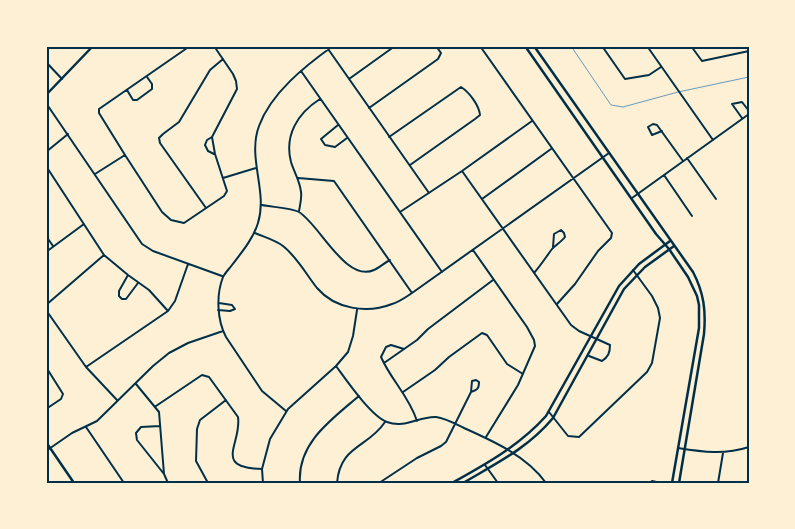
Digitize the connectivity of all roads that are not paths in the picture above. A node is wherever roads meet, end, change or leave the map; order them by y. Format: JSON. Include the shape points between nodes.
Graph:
{"nodes":[{"id":1,"x":93,"y":46,"type":"edge"},
{"id":2,"x":117,"y":46,"type":"edge"},
{"id":3,"x":127,"y":46,"type":"edge"},
{"id":4,"x":190,"y":46,"type":"edge"},
{"id":5,"x":214,"y":46,"type":"edge"},
{"id":6,"x":259,"y":46,"type":"edge"},
{"id":7,"x":267,"y":46,"type":"edge"},
{"id":8,"x":326,"y":46,"type":"edge"},
{"id":9,"x":333,"y":46,"type":"edge"},
{"id":10,"x":395,"y":46,"type":"edge"},
{"id":11,"x":436,"y":46,"type":"edge"},
{"id":12,"x":480,"y":46,"type":"edge"},
{"id":13,"x":525,"y":46,"type":"edge"},
{"id":14,"x":534,"y":46,"type":"edge"},
{"id":15,"x":602,"y":46,"type":"edge"},
{"id":16,"x":647,"y":46,"type":"edge"},
{"id":17,"x":691,"y":46,"type":"edge"},
{"id":18,"x":328,"y":49,"type":"junction"},
{"id":19,"x":749,"y":51,"type":"edge"},
{"id":20,"x":223,"y":59,"type":"junction"},
{"id":21,"x":46,"y":62,"type":"edge"},
{"id":22,"x":661,"y":67,"type":"junction"},
{"id":23,"x":301,"y":71,"type":"junction"},
{"id":24,"x":147,"y":77,"type":"junction"},
{"id":25,"x":62,"y":79,"type":"junction"},
{"id":26,"x":349,"y":79,"type":"junction"},
{"id":27,"x":127,"y":90,"type":"junction"},
{"id":28,"x":46,"y":95,"type":"edge"},
{"id":29,"x":320,"y":99,"type":"junction"},
{"id":30,"x":46,"y":103,"type":"edge"},
{"id":31,"x":369,"y":108,"type":"junction"},
{"id":32,"x":749,"y":112,"type":"edge"},
{"id":33,"x":742,"y":118,"type":"junction"},
{"id":34,"x":532,"y":121,"type":"junction"},
{"id":35,"x":338,"y":125,"type":"junction"},
{"id":36,"x":662,"y":131,"type":"junction"},
{"id":37,"x":68,"y":134,"type":"junction"},
{"id":38,"x":212,"y":137,"type":"junction"},
{"id":39,"x":389,"y":137,"type":"junction"},
{"id":40,"x":348,"y":138,"type":"junction"},
{"id":41,"x":713,"y":140,"type":"junction"},
{"id":42,"x":552,"y":149,"type":"junction"},
{"id":43,"x":46,"y":152,"type":"edge"},
{"id":44,"x":609,"y":153,"type":"junction"},
{"id":45,"x":215,"y":154,"type":"junction"},
{"id":46,"x":125,"y":155,"type":"junction"},
{"id":47,"x":603,"y":157,"type":"junction"},
{"id":48,"x":687,"y":158,"type":"junction"},
{"id":49,"x":683,"y":161,"type":"junction"},
{"id":50,"x":410,"y":165,"type":"junction"},
{"id":51,"x":46,"y":166,"type":"edge"},
{"id":52,"x":256,"y":168,"type":"junction"},
{"id":53,"x":462,"y":172,"type":"junction"},
{"id":54,"x":95,"y":174,"type":"junction"},
{"id":55,"x":664,"y":175,"type":"junction"},
{"id":56,"x":222,"y":178,"type":"junction"},
{"id":57,"x":298,"y":178,"type":"junction"},
{"id":58,"x":573,"y":178,"type":"junction"},
{"id":59,"x":429,"y":194,"type":"junction"},
{"id":60,"x":638,"y":194,"type":"junction"},
{"id":61,"x":482,"y":198,"type":"junction"},
{"id":62,"x":632,"y":198,"type":"junction"},
{"id":63,"x":716,"y":199,"type":"dead end"},
{"id":64,"x":262,"y":205,"type":"junction"},
{"id":65,"x":206,"y":209,"type":"junction"},
{"id":66,"x":298,"y":211,"type":"junction"},
{"id":67,"x":400,"y":212,"type":"junction"},
{"id":68,"x":692,"y":216,"type":"dead end"},
{"id":69,"x":84,"y":224,"type":"junction"},
{"id":70,"x":502,"y":229,"type":"junction"},
{"id":71,"x":255,"y":233,"type":"junction"},
{"id":72,"x":46,"y":236,"type":"edge"},
{"id":73,"x":670,"y":241,"type":"junction"},
{"id":74,"x":665,"y":245,"type":"junction"},
{"id":75,"x":53,"y":246,"type":"junction"},
{"id":76,"x":674,"y":246,"type":"junction"},
{"id":77,"x":553,"y":247,"type":"junction"},
{"id":78,"x":669,"y":249,"type":"junction"},
{"id":79,"x":473,"y":250,"type":"junction"},
{"id":80,"x":46,"y":252,"type":"edge"},
{"id":81,"x":104,"y":254,"type":"junction"},
{"id":82,"x":390,"y":260,"type":"junction"},
{"id":83,"x":188,"y":263,"type":"junction"},
{"id":84,"x":633,"y":270,"type":"junction"},
{"id":85,"x":442,"y":272,"type":"junction"},
{"id":86,"x":534,"y":273,"type":"junction"},
{"id":87,"x":128,"y":275,"type":"junction"},
{"id":88,"x":637,"y":275,"type":"junction"},
{"id":89,"x":223,"y":277,"type":"junction"},
{"id":90,"x":494,"y":280,"type":"junction"},
{"id":91,"x":138,"y":283,"type":"junction"},
{"id":92,"x":412,"y":293,"type":"junction"},
{"id":93,"x":219,"y":303,"type":"junction"},
{"id":94,"x":557,"y":304,"type":"junction"},
{"id":95,"x":46,"y":305,"type":"edge"},
{"id":96,"x":357,"y":309,"type":"junction"},
{"id":97,"x":46,"y":310,"type":"edge"},
{"id":98,"x":218,"y":310,"type":"junction"},
{"id":99,"x":168,"y":311,"type":"junction"},
{"id":100,"x":223,"y":331,"type":"junction"},
{"id":101,"x":591,"y":336,"type":"junction"},
{"id":102,"x":598,"y":340,"type":"junction"},
{"id":103,"x":404,"y":349,"type":"junction"},
{"id":104,"x":588,"y":356,"type":"junction"},
{"id":105,"x":384,"y":363,"type":"junction"},
{"id":106,"x":336,"y":366,"type":"junction"},
{"id":107,"x":46,"y":367,"type":"edge"},
{"id":108,"x":86,"y":367,"type":"junction"},
{"id":109,"x":524,"y":374,"type":"junction"},
{"id":110,"x":136,"y":384,"type":"junction"},
{"id":111,"x":403,"y":392,"type":"junction"},
{"id":112,"x":470,"y":392,"type":"junction"},
{"id":113,"x":359,"y":396,"type":"junction"},
{"id":114,"x":226,"y":400,"type":"junction"},
{"id":115,"x":118,"y":401,"type":"junction"},
{"id":116,"x":156,"y":406,"type":"junction"},
{"id":117,"x":46,"y":409,"type":"edge"},
{"id":118,"x":286,"y":411,"type":"junction"},
{"id":119,"x":549,"y":411,"type":"junction"},
{"id":120,"x":553,"y":418,"type":"junction"},
{"id":121,"x":417,"y":421,"type":"junction"},
{"id":122,"x":385,"y":422,"type":"junction"},
{"id":123,"x":455,"y":424,"type":"junction"},
{"id":124,"x":161,"y":426,"type":"junction"},
{"id":125,"x":86,"y":427,"type":"junction"},
{"id":126,"x":486,"y":437,"type":"junction"},
{"id":127,"x":46,"y":442,"type":"edge"},
{"id":128,"x":749,"y":446,"type":"edge"},
{"id":129,"x":51,"y":448,"type":"junction"},
{"id":130,"x":678,"y":448,"type":"junction"},
{"id":131,"x":685,"y":449,"type":"junction"},
{"id":132,"x":509,"y":450,"type":"junction"},
{"id":133,"x":46,"y":451,"type":"edge"},
{"id":134,"x":723,"y":452,"type":"junction"},
{"id":135,"x":514,"y":454,"type":"junction"},
{"id":136,"x":485,"y":464,"type":"junction"},
{"id":137,"x":488,"y":468,"type":"junction"},
{"id":138,"x":262,"y":469,"type":"junction"},
{"id":139,"x":164,"y":474,"type":"junction"},
{"id":140,"x":74,"y":483,"type":"edge"},
{"id":141,"x":124,"y":483,"type":"edge"},
{"id":142,"x":168,"y":483,"type":"edge"},
{"id":143,"x":208,"y":483,"type":"edge"},
{"id":144,"x":263,"y":483,"type":"edge"},
{"id":145,"x":300,"y":483,"type":"edge"},
{"id":146,"x":337,"y":483,"type":"edge"},
{"id":147,"x":380,"y":483,"type":"edge"},
{"id":148,"x":452,"y":483,"type":"edge"},
{"id":149,"x":464,"y":483,"type":"edge"},
{"id":150,"x":498,"y":483,"type":"edge"},
{"id":151,"x":546,"y":483,"type":"edge"},
{"id":152,"x":650,"y":483,"type":"edge"},
{"id":153,"x":661,"y":483,"type":"edge"},
{"id":154,"x":672,"y":483,"type":"edge"},
{"id":155,"x":679,"y":483,"type":"edge"},
{"id":156,"x":718,"y":483,"type":"edge"}],
"edges":[{"from":1,"to":25,"type":"street"},
{"from":2,"to":3,"type":"street"},
{"from":4,"to":24,"type":"street"},
{"from":5,"to":20,"type":"street"},
{"from":6,"to":7,"type":"street"},
{"from":8,"to":18,"type":"street"},
{"from":9,"to":18,"type":"street"},
{"from":10,"to":26,"type":"street"},
{"from":11,"to":31,"type":"street","via":[[441,52],[438,59]]},
{"from":12,"to":34,"type":"street"},
{"from":13,"to":47,"type":"street"},
{"from":14,"to":44,"type":"street"},
{"from":15,"to":22,"type":"street","via":[[625,79],[649,74]]},
{"from":16,"to":22,"type":"street"},
{"from":17,"to":19,"type":"street","via":[[702,61]]},
{"from":18,"to":23,"type":"street"},
{"from":18,"to":26,"type":"street"},
{"from":20,"to":38,"type":"street","via":[[233,74],[237,89]]},
{"from":20,"to":65,"type":"street","via":[[210,70],[179,122],[159,138]]},
{"from":21,"to":25,"type":"street"},
{"from":22,"to":41,"type":"street"},
{"from":23,"to":29,"type":"street"},
{"from":23,"to":52,"type":"street","via":[[284,86],[259,126],[254,147]]},
{"from":24,"to":27,"type":"street"},
{"from":24,"to":27,"type":"street","via":[[152,89],[138,100],[134,100]]},
{"from":25,"to":28,"type":"street"},
{"from":26,"to":31,"type":"street"},
{"from":27,"to":46,"type":"street","via":[[99,108]]},
{"from":29,"to":35,"type":"street"},
{"from":29,"to":57,"type":"street","via":[[296,120],[290,135],[289,152]]},
{"from":30,"to":37,"type":"street"},
{"from":31,"to":39,"type":"street"},
{"from":32,"to":33,"type":"street"},
{"from":32,"to":33,"type":"street","via":[[742,102],[732,104]]},
{"from":33,"to":41,"type":"street"},
{"from":34,"to":42,"type":"street"},
{"from":34,"to":53,"type":"street"},
{"from":35,"to":40,"type":"street"},
{"from":35,"to":40,"type":"street","via":[[321,139],[325,146],[335,147]]},
{"from":36,"to":36,"type":"street","via":[[655,124],[648,127],[652,135]]},
{"from":36,"to":49,"type":"street"},
{"from":37,"to":43,"type":"street"},
{"from":37,"to":54,"type":"street"},
{"from":38,"to":45,"type":"street"},
{"from":38,"to":45,"type":"street","via":[[205,145]]},
{"from":39,"to":50,"type":"street"},
{"from":39,"to":50,"type":"street","via":[[461,87],[466,90],[480,109],[480,115]]},
{"from":40,"to":67,"type":"street"},
{"from":41,"to":48,"type":"street"},
{"from":42,"to":58,"type":"street"},
{"from":42,"to":61,"type":"street"},
{"from":44,"to":47,"type":"street"},
{"from":44,"to":60,"type":"street"},
{"from":45,"to":56,"type":"street"},
{"from":46,"to":54,"type":"street"},
{"from":46,"to":65,"type":"street","via":[[162,212],[171,220],[184,223]]},
{"from":47,"to":58,"type":"street"},
{"from":47,"to":62,"type":"street"},
{"from":48,"to":49,"type":"street"},
{"from":48,"to":63,"type":"street"},
{"from":49,"to":55,"type":"street"},
{"from":50,"to":59,"type":"street"},
{"from":51,"to":69,"type":"street"},
{"from":52,"to":56,"type":"street"},
{"from":52,"to":64,"type":"street"},
{"from":53,"to":59,"type":"street"},
{"from":53,"to":61,"type":"street"},
{"from":54,"to":83,"type":"street","via":[[142,244],[152,251]]},
{"from":55,"to":60,"type":"street"},
{"from":55,"to":68,"type":"street"},
{"from":56,"to":65,"type":"street","via":[[224,196]]},
{"from":57,"to":66,"type":"street","via":[[302,193]]},
{"from":57,"to":82,"type":"street","via":[[334,181]]},
{"from":58,"to":70,"type":"street"},
{"from":58,"to":94,"type":"street","via":[[612,233],[612,238]]},
{"from":59,"to":67,"type":"street"},
{"from":60,"to":62,"type":"street"},
{"from":60,"to":73,"type":"street"},
{"from":61,"to":70,"type":"street"},
{"from":62,"to":74,"type":"street"},
{"from":64,"to":66,"type":"street"},
{"from":64,"to":71,"type":"street"},
{"from":66,"to":82,"type":"street","via":[[319,230],[346,265],[358,271],[372,272]]},
{"from":67,"to":85,"type":"street"},
{"from":69,"to":75,"type":"street"},
{"from":69,"to":81,"type":"street"},
{"from":70,"to":79,"type":"street"},
{"from":70,"to":86,"type":"street"},
{"from":71,"to":89,"type":"street"},
{"from":71,"to":96,"type":"street","via":[[282,246],[297,259],[318,289],[328,297]]},
{"from":72,"to":75,"type":"street"},
{"from":73,"to":74,"type":"street"},
{"from":73,"to":76,"type":"street"},
{"from":74,"to":78,"type":"street"},
{"from":74,"to":84,"type":"street"},
{"from":75,"to":80,"type":"street"},
{"from":76,"to":78,"type":"street"},
{"from":76,"to":131,"type":"street","via":[[698,280],[705,312]]},
{"from":77,"to":77,"type":"street","via":[[565,238],[561,230],[554,234]]},
{"from":77,"to":86,"type":"street"},
{"from":78,"to":88,"type":"street"},
{"from":78,"to":130,"type":"street","via":[[693,287],[699,315]]},
{"from":79,"to":85,"type":"street"},
{"from":79,"to":90,"type":"street"},
{"from":81,"to":87,"type":"street"},
{"from":81,"to":95,"type":"street"},
{"from":82,"to":92,"type":"street"},
{"from":83,"to":89,"type":"street"},
{"from":83,"to":99,"type":"street","via":[[175,302]]},
{"from":84,"to":88,"type":"street"},
{"from":84,"to":101,"type":"street","via":[[619,286]]},
{"from":85,"to":92,"type":"street"},
{"from":86,"to":94,"type":"street"},
{"from":87,"to":91,"type":"street"},
{"from":87,"to":91,"type":"street","via":[[119,291],[122,299],[126,299]]},
{"from":88,"to":102,"type":"street","via":[[624,289]]},
{"from":88,"to":120,"type":"street","via":[[652,296],[660,318],[652,363],[647,372],[579,437],[568,436]]},
{"from":89,"to":93,"type":"street"},
{"from":90,"to":103,"type":"street"},
{"from":90,"to":109,"type":"street","via":[[534,340],[535,346]]},
{"from":91,"to":99,"type":"street"},
{"from":92,"to":96,"type":"street","via":[[381,308]]},
{"from":93,"to":98,"type":"street"},
{"from":93,"to":98,"type":"street","via":[[232,305],[235,309]]},
{"from":94,"to":101,"type":"street","via":[[571,325]]},
{"from":96,"to":106,"type":"street","via":[[348,352]]},
{"from":97,"to":108,"type":"street"},
{"from":98,"to":100,"type":"street"},
{"from":99,"to":108,"type":"street"},
{"from":100,"to":110,"type":"street","via":[[169,353]]},
{"from":100,"to":118,"type":"street","via":[[262,391]]},
{"from":101,"to":102,"type":"street"},
{"from":101,"to":119,"type":"street"},
{"from":102,"to":104,"type":"street"},
{"from":102,"to":104,"type":"street","via":[[610,345],[607,358],[602,361]]},
{"from":103,"to":105,"type":"street"},
{"from":103,"to":105,"type":"street","via":[[391,345],[386,347],[381,357]]},
{"from":104,"to":120,"type":"street"},
{"from":105,"to":111,"type":"street"},
{"from":106,"to":113,"type":"street"},
{"from":106,"to":118,"type":"street"},
{"from":107,"to":117,"type":"street","via":[[63,393],[61,399]]},
{"from":108,"to":115,"type":"street"},
{"from":109,"to":111,"type":"street","via":[[507,364],[487,335],[482,334]]},
{"from":109,"to":126,"type":"street"},
{"from":110,"to":115,"type":"street"},
{"from":110,"to":116,"type":"street"},
{"from":111,"to":121,"type":"street"},
{"from":112,"to":112,"type":"street","via":[[477,390],[479,382],[472,381]]},
{"from":112,"to":123,"type":"street"},
{"from":113,"to":122,"type":"street"},
{"from":113,"to":145,"type":"street","via":[[321,428],[310,443],[302,459]]},
{"from":114,"to":116,"type":"street","via":[[210,377],[202,375]]},
{"from":114,"to":138,"type":"street","via":[[238,422],[232,449],[234,459],[246,468]]},
{"from":114,"to":143,"type":"street","via":[[200,420],[197,429],[196,461]]},
{"from":115,"to":125,"type":"street"},
{"from":116,"to":124,"type":"street"},
{"from":118,"to":138,"type":"street","via":[[270,439]]},
{"from":119,"to":120,"type":"street"},
{"from":119,"to":132,"type":"street","via":[[533,431]]},
{"from":120,"to":135,"type":"street","via":[[540,434]]},
{"from":121,"to":122,"type":"street","via":[[402,424]]},
{"from":121,"to":123,"type":"street","via":[[438,417]]},
{"from":122,"to":146,"type":"street","via":[[379,431],[349,452],[343,460]]},
{"from":123,"to":126,"type":"street"},
{"from":123,"to":147,"type":"street","via":[[441,446]]},
{"from":124,"to":139,"type":"street"},
{"from":124,"to":139,"type":"street","via":[[141,427],[136,436]]},
{"from":125,"to":129,"type":"street"},
{"from":125,"to":141,"type":"street"},
{"from":126,"to":132,"type":"street"},
{"from":127,"to":129,"type":"street"},
{"from":128,"to":134,"type":"street"},
{"from":129,"to":133,"type":"street"},
{"from":129,"to":140,"type":"street"},
{"from":130,"to":131,"type":"street"},
{"from":130,"to":154,"type":"street"},
{"from":131,"to":134,"type":"street"},
{"from":131,"to":155,"type":"street"},
{"from":132,"to":135,"type":"street"},
{"from":132,"to":136,"type":"street"},
{"from":134,"to":156,"type":"street"},
{"from":135,"to":137,"type":"street"},
{"from":135,"to":151,"type":"street","via":[[540,474]]},
{"from":136,"to":137,"type":"street"},
{"from":136,"to":148,"type":"street"},
{"from":137,"to":149,"type":"street"},
{"from":137,"to":150,"type":"street"},
{"from":138,"to":144,"type":"street"},
{"from":139,"to":142,"type":"street"},
{"from":152,"to":153,"type":"street"}]}
